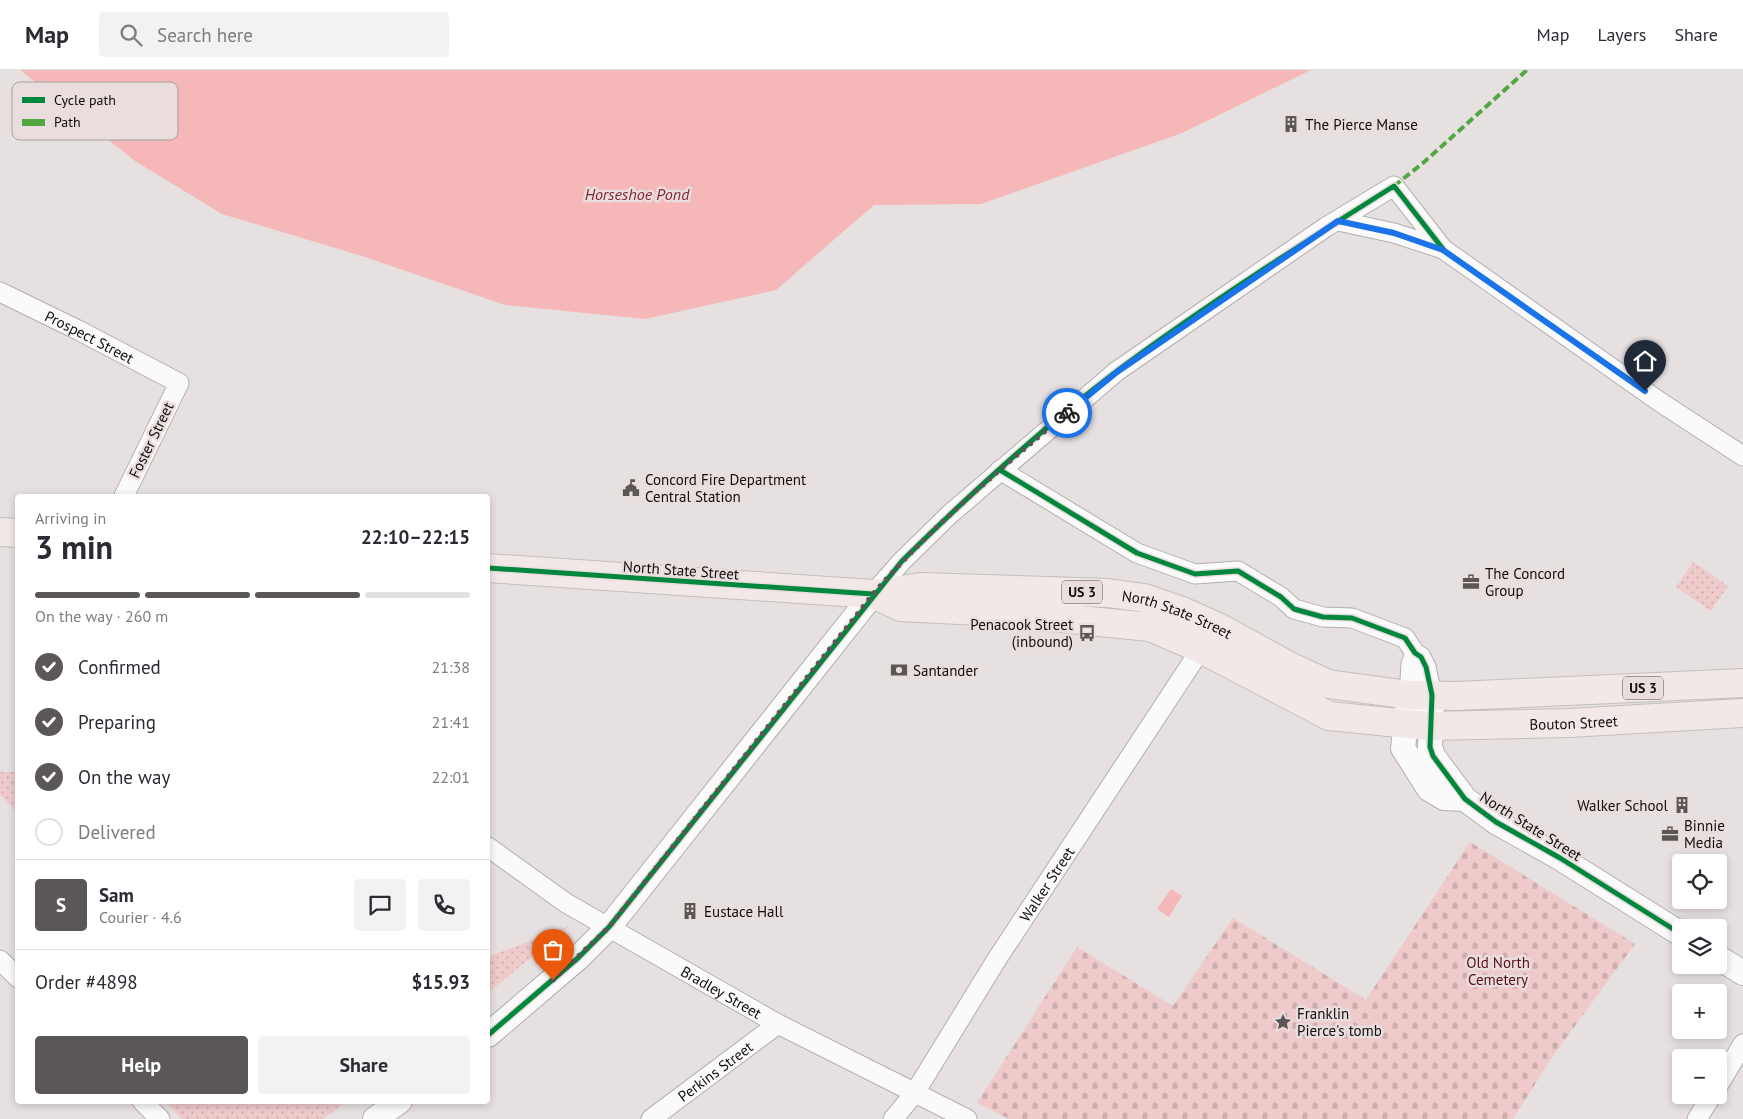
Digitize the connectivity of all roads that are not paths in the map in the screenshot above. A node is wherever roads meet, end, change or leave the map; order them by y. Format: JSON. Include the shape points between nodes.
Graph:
{"nodes":[{"id":1,"x":1338,"y":221,"type":"junction"},
{"id":2,"x":1443,"y":250,"type":"junction"},
{"id":3,"x":0,"y":292,"type":"edge"},
{"id":4,"x":179,"y":383,"type":"joint"},
{"id":5,"x":1743,"y":456,"type":"edge"},
{"id":6,"x":1000,"y":470,"type":"junction"},
{"id":7,"x":125,"y":494,"type":"edge"},
{"id":8,"x":0,"y":532,"type":"edge"},
{"id":9,"x":15,"y":533,"type":"edge"},
{"id":10,"x":490,"y":568,"type":"edge"},
{"id":11,"x":873,"y":594,"type":"junction"},
{"id":12,"x":1201,"y":649,"type":"junction"},
{"id":13,"x":1743,"y":683,"type":"edge"},
{"id":14,"x":1420,"y":695,"type":"junction"},
{"id":15,"x":1743,"y":713,"type":"edge"},
{"id":16,"x":1417,"y":725,"type":"junction"},
{"id":17,"x":490,"y":847,"type":"edge"},
{"id":18,"x":609,"y":927,"type":"junction"},
{"id":19,"x":1672,"y":928,"type":"edge"},
{"id":20,"x":0,"y":960,"type":"edge"},
{"id":21,"x":1727,"y":963,"type":"edge"},
{"id":22,"x":1743,"y":973,"type":"edge"},
{"id":23,"x":15,"y":975,"type":"edge"},
{"id":24,"x":778,"y":1024,"type":"junction"},
{"id":25,"x":490,"y":1033,"type":"edge"},
{"id":26,"x":1743,"y":1044,"type":"edge"},
{"id":27,"x":1727,"y":1071,"type":"edge"},
{"id":28,"x":914,"y":1094,"type":"junction"},
{"id":29,"x":145,"y":1104,"type":"edge"},
{"id":30,"x":396,"y":1104,"type":"edge"},
{"id":31,"x":1706,"y":1104,"type":"edge"},
{"id":32,"x":160,"y":1119,"type":"edge"},
{"id":33,"x":375,"y":1119,"type":"edge"},
{"id":34,"x":651,"y":1119,"type":"edge"},
{"id":35,"x":893,"y":1119,"type":"edge"},
{"id":36,"x":967,"y":1119,"type":"edge"},
{"id":37,"x":1697,"y":1119,"type":"edge"}],
"edges":[{"from":1,"to":2,"type":"street","via":[[1394,233]]},
{"from":1,"to":2,"type":"street","via":[[1394,186]]},
{"from":1,"to":6,"type":"street","via":[[1117,372]]},
{"from":2,"to":5,"type":"street"},
{"from":3,"to":4,"type":"street","name":"Prospect Street"},
{"from":4,"to":7,"type":"street","name":"Foster Street"},
{"from":6,"to":11,"type":"street","via":[[935,528]]},
{"from":6,"to":14,"type":"street","via":[[1137,553],[1195,574],[1238,571],[1281,597],[1294,609],[1323,617],[1352,618],[1405,638],[1415,653],[1411,664]]},
{"from":8,"to":9,"type":"main road"},
{"from":10,"to":11,"type":"main road","name":"North State Street","number":"US 3"},
{"from":11,"to":12,"type":"main road","name":"North State Street","number":"US 3","via":[[901,607],[998,612],[1150,627]]},
{"from":11,"to":14,"type":"main road","name":"North State Street","number":"US 3","via":[[921,587],[1108,593],[1144,598],[1220,628],[1291,668],[1328,684]]},
{"from":11,"to":18,"type":"street"},
{"from":12,"to":16,"type":"main road","name":"North State Street","number":"US 3","via":[[1329,716]]},
{"from":12,"to":28,"type":"street","name":"Walker Street","via":[[997,959]]},
{"from":13,"to":14,"type":"main road","name":"Bouton Street","number":"US 3","via":[[1542,693]]},
{"from":14,"to":16,"type":"street","name":"North State Street"},
{"from":15,"to":16,"type":"main road","name":"Bouton Street","number":"US 3","via":[[1569,723]]},
{"from":16,"to":19,"type":"street","name":"North State Street","via":[[1404,748],[1429,789],[1444,798],[1465,799],[1496,822]]},
{"from":17,"to":18,"type":"street","name":"Bradley Street","via":[[566,903]]},
{"from":18,"to":24,"type":"street","name":"Bradley Street"},
{"from":18,"to":25,"type":"street"},
{"from":20,"to":23,"type":"street"},
{"from":21,"to":22,"type":"street"},
{"from":24,"to":28,"type":"street","name":"Bradley Street"},
{"from":24,"to":34,"type":"street","name":"Perkins Street"},
{"from":26,"to":27,"type":"street"},
{"from":28,"to":35,"type":"street","name":"Walker Street"},
{"from":28,"to":36,"type":"street","name":"Bradley Street"},
{"from":29,"to":32,"type":"street"},
{"from":30,"to":33,"type":"street"},
{"from":31,"to":37,"type":"street"}]}
